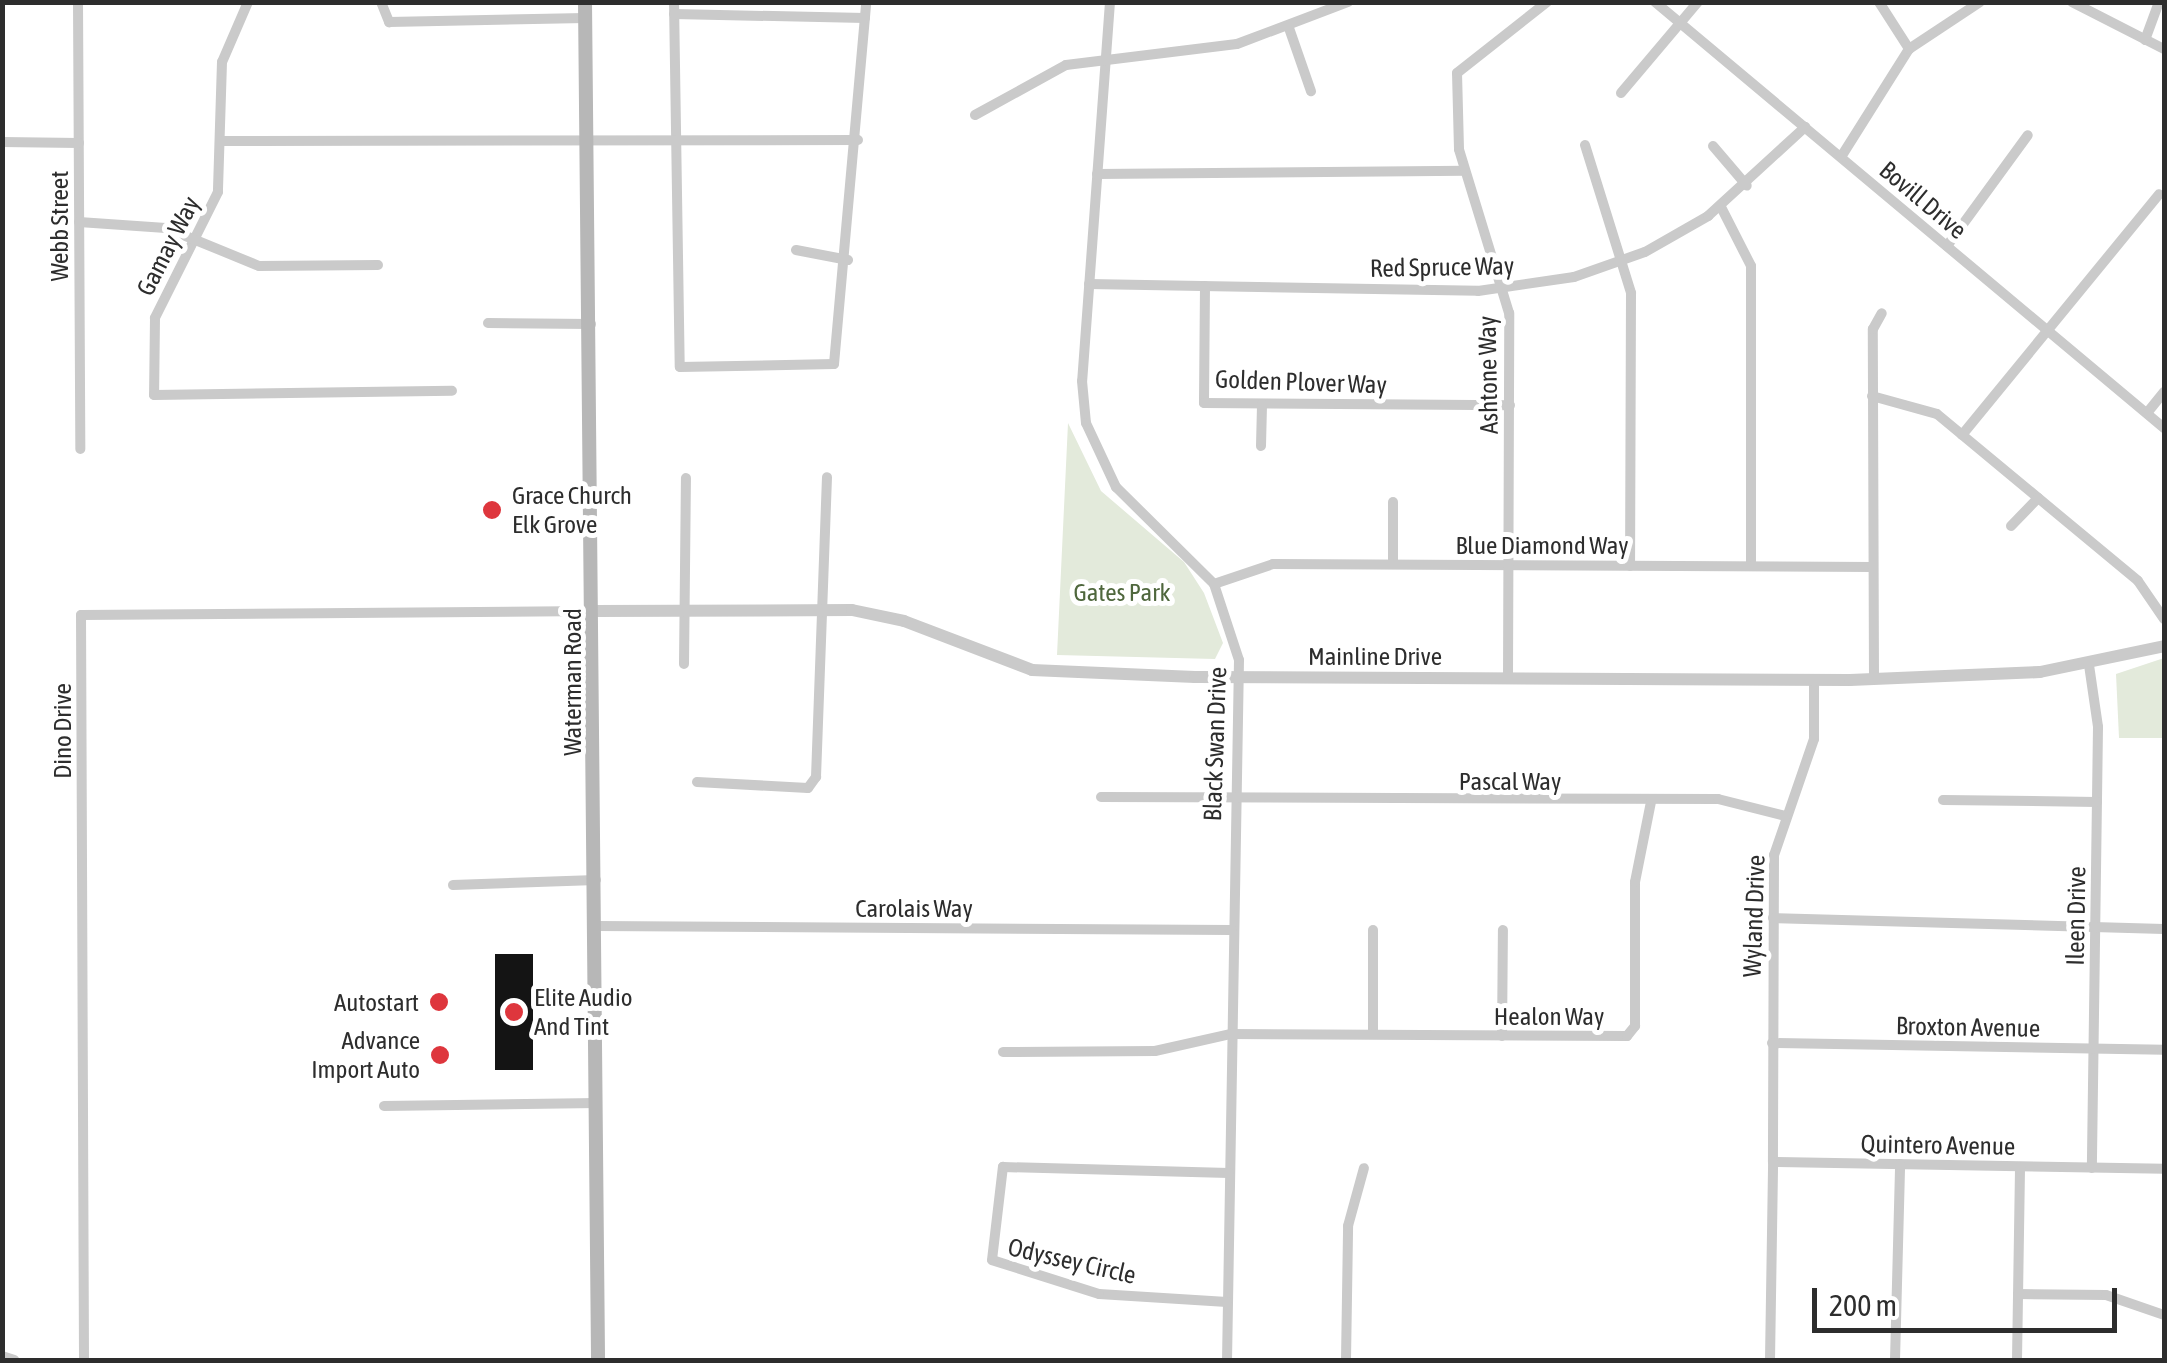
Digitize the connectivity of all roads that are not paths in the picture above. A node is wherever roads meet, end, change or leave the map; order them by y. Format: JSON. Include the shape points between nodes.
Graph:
{"nodes":[{"id":1,"x":78,"y":2,"type":"edge"},
{"id":2,"x":248,"y":2,"type":"edge"},
{"id":3,"x":381,"y":2,"type":"edge"},
{"id":4,"x":866,"y":2,"type":"edge"},
{"id":5,"x":1110,"y":2,"type":"edge"},
{"id":6,"x":1348,"y":2,"type":"edge"},
{"id":7,"x":1547,"y":2,"type":"edge"},
{"id":8,"x":1655,"y":2,"type":"edge"},
{"id":9,"x":1698,"y":2,"type":"edge"},
{"id":10,"x":1879,"y":2,"type":"edge"},
{"id":11,"x":1980,"y":2,"type":"edge"},
{"id":12,"x":2072,"y":2,"type":"edge"},
{"id":13,"x":2159,"y":2,"type":"edge"},
{"id":14,"x":674,"y":8,"type":"edge"},
{"id":15,"x":585,"y":10,"type":"edge"},
{"id":16,"x":865,"y":18,"type":"junction"},
{"id":17,"x":1681,"y":24,"type":"junction"},
{"id":18,"x":1288,"y":28,"type":"junction"},
{"id":19,"x":2145,"y":40,"type":"junction"},
{"id":20,"x":1909,"y":49,"type":"junction"},
{"id":21,"x":2164,"y":49,"type":"edge"},
{"id":22,"x":1106,"y":58,"type":"junction"},
{"id":23,"x":1311,"y":91,"type":"dead end"},
{"id":24,"x":1621,"y":93,"type":"dead end"},
{"id":25,"x":975,"y":114,"type":"dead end"},
{"id":26,"x":1804,"y":127,"type":"junction"},
{"id":27,"x":2028,"y":135,"type":"dead end"},
{"id":28,"x":588,"y":139,"type":"junction"},
{"id":29,"x":673,"y":139,"type":"junction"},
{"id":30,"x":858,"y":140,"type":"junction"},
{"id":31,"x":222,"y":141,"type":"junction"},
{"id":32,"x":2,"y":142,"type":"edge"},
{"id":33,"x":79,"y":143,"type":"junction"},
{"id":34,"x":1585,"y":145,"type":"dead end"},
{"id":35,"x":1712,"y":146,"type":"dead end"},
{"id":36,"x":1840,"y":157,"type":"junction"},
{"id":37,"x":1465,"y":171,"type":"junction"},
{"id":38,"x":1097,"y":174,"type":"junction"},
{"id":39,"x":1747,"y":186,"type":"junction"},
{"id":40,"x":2159,"y":194,"type":"dead end"},
{"id":41,"x":1720,"y":207,"type":"junction"},
{"id":42,"x":79,"y":222,"type":"junction"},
{"id":43,"x":196,"y":241,"type":"junction"},
{"id":44,"x":1947,"y":246,"type":"junction"},
{"id":45,"x":796,"y":250,"type":"dead end"},
{"id":46,"x":848,"y":260,"type":"junction"},
{"id":47,"x":1624,"y":260,"type":"junction"},
{"id":48,"x":378,"y":265,"type":"dead end"},
{"id":49,"x":1089,"y":284,"type":"junction"},
{"id":50,"x":1205,"y":286,"type":"junction"},
{"id":51,"x":1505,"y":289,"type":"junction"},
{"id":52,"x":1882,"y":313,"type":"dead end"},
{"id":53,"x":488,"y":324,"type":"dead end"},
{"id":54,"x":590,"y":324,"type":"junction"},
{"id":55,"x":2047,"y":330,"type":"junction"},
{"id":56,"x":452,"y":391,"type":"dead end"},
{"id":57,"x":2164,"y":392,"type":"edge"},
{"id":58,"x":1872,"y":396,"type":"junction"},
{"id":59,"x":1262,"y":404,"type":"junction"},
{"id":60,"x":1510,"y":405,"type":"junction"},
{"id":61,"x":2147,"y":413,"type":"junction"},
{"id":62,"x":2164,"y":428,"type":"edge"},
{"id":63,"x":1962,"y":435,"type":"junction"},
{"id":64,"x":1261,"y":446,"type":"dead end"},
{"id":65,"x":80,"y":449,"type":"dead end"},
{"id":66,"x":828,"y":477,"type":"dead end"},
{"id":67,"x":686,"y":478,"type":"dead end"},
{"id":68,"x":2038,"y":498,"type":"junction"},
{"id":69,"x":1393,"y":502,"type":"dead end"},
{"id":70,"x":2011,"y":526,"type":"dead end"},
{"id":71,"x":1393,"y":564,"type":"junction"},
{"id":72,"x":1509,"y":565,"type":"junction"},
{"id":73,"x":1630,"y":566,"type":"junction"},
{"id":74,"x":1750,"y":566,"type":"junction"},
{"id":75,"x":1873,"y":567,"type":"junction"},
{"id":76,"x":1214,"y":584,"type":"junction"},
{"id":77,"x":827,"y":609,"type":"junction"},
{"id":78,"x":682,"y":610,"type":"junction"},
{"id":79,"x":594,"y":611,"type":"junction"},
{"id":80,"x":2164,"y":618,"type":"edge"},
{"id":81,"x":2164,"y":646,"type":"edge"},
{"id":82,"x":684,"y":664,"type":"dead end"},
{"id":83,"x":2089,"y":666,"type":"junction"},
{"id":84,"x":1240,"y":677,"type":"junction"},
{"id":85,"x":1508,"y":679,"type":"junction"},
{"id":86,"x":1874,"y":679,"type":"junction"},
{"id":87,"x":1814,"y":680,"type":"junction"},
{"id":88,"x":697,"y":782,"type":"dead end"},
{"id":89,"x":1101,"y":797,"type":"dead end"},
{"id":90,"x":1232,"y":799,"type":"junction"},
{"id":91,"x":1943,"y":800,"type":"dead end"},
{"id":92,"x":1651,"y":802,"type":"junction"},
{"id":93,"x":2097,"y":802,"type":"junction"},
{"id":94,"x":1784,"y":816,"type":"junction"},
{"id":95,"x":596,"y":880,"type":"junction"},
{"id":96,"x":453,"y":886,"type":"dead end"},
{"id":97,"x":1774,"y":918,"type":"junction"},
{"id":98,"x":596,"y":926,"type":"junction"},
{"id":99,"x":2096,"y":928,"type":"junction"},
{"id":100,"x":2164,"y":929,"type":"edge"},
{"id":101,"x":1232,"y":930,"type":"junction"},
{"id":102,"x":1373,"y":930,"type":"dead end"},
{"id":103,"x":1504,"y":930,"type":"dead end"},
{"id":104,"x":1231,"y":1034,"type":"junction"},
{"id":105,"x":1373,"y":1034,"type":"junction"},
{"id":106,"x":1502,"y":1036,"type":"junction"},
{"id":107,"x":1772,"y":1043,"type":"junction"},
{"id":108,"x":2094,"y":1049,"type":"junction"},
{"id":109,"x":2164,"y":1050,"type":"edge"},
{"id":110,"x":1003,"y":1052,"type":"dead end"},
{"id":111,"x":597,"y":1103,"type":"junction"},
{"id":112,"x":384,"y":1106,"type":"dead end"},
{"id":113,"x":1774,"y":1162,"type":"junction"},
{"id":114,"x":1900,"y":1164,"type":"junction"},
{"id":115,"x":2020,"y":1167,"type":"junction"},
{"id":116,"x":1364,"y":1168,"type":"dead end"},
{"id":117,"x":2092,"y":1168,"type":"junction"},
{"id":118,"x":2164,"y":1170,"type":"edge"},
{"id":119,"x":1229,"y":1172,"type":"junction"},
{"id":120,"x":2018,"y":1294,"type":"junction"},
{"id":121,"x":1228,"y":1302,"type":"junction"},
{"id":122,"x":2164,"y":1315,"type":"edge"},
{"id":123,"x":2,"y":1356,"type":"edge"},
{"id":124,"x":14,"y":1360,"type":"edge"},
{"id":125,"x":84,"y":1360,"type":"edge"},
{"id":126,"x":598,"y":1360,"type":"edge"},
{"id":127,"x":1227,"y":1360,"type":"edge"},
{"id":128,"x":1346,"y":1360,"type":"edge"},
{"id":129,"x":1770,"y":1360,"type":"edge"},
{"id":130,"x":1895,"y":1360,"type":"edge"},
{"id":131,"x":2016,"y":1360,"type":"edge"}],
"edges":[{"from":1,"to":33,"type":"street","name":"Webb Street"},
{"from":2,"to":31,"type":"street","name":"Gamay Way","via":[[222,62]]},
{"from":3,"to":15,"type":"street","via":[[389,22]]},
{"from":4,"to":16,"type":"street"},
{"from":5,"to":22,"type":"street","name":"Black Swan Drive"},
{"from":6,"to":18,"type":"street"},
{"from":7,"to":37,"type":"street","name":"Ashtone Way","via":[[1457,73]]},
{"from":8,"to":17,"type":"street","name":"Bovill Drive"},
{"from":9,"to":17,"type":"street"},
{"from":10,"to":20,"type":"street"},
{"from":11,"to":20,"type":"street"},
{"from":12,"to":19,"type":"street"},
{"from":13,"to":19,"type":"street"},
{"from":14,"to":16,"type":"street"},
{"from":14,"to":29,"type":"street"},
{"from":15,"to":28,"type":"main road","name":"Waterman Road"},
{"from":16,"to":30,"type":"street"},
{"from":17,"to":24,"type":"street"},
{"from":17,"to":26,"type":"street","name":"Bovill Drive"},
{"from":18,"to":22,"type":"street","via":[[1210,50]]},
{"from":18,"to":23,"type":"street"},
{"from":19,"to":21,"type":"street"},
{"from":20,"to":36,"type":"street"},
{"from":22,"to":25,"type":"street","via":[[1040,74]]},
{"from":22,"to":38,"type":"street","name":"Black Swan Drive"},
{"from":26,"to":36,"type":"street","name":"Bovill Drive"},
{"from":26,"to":39,"type":"street","name":"Red Spruce Way"},
{"from":27,"to":44,"type":"street"},
{"from":28,"to":29,"type":"street"},
{"from":28,"to":31,"type":"street"},
{"from":28,"to":54,"type":"main road","name":"Waterman Road"},
{"from":29,"to":30,"type":"street"},
{"from":29,"to":46,"type":"street","via":[[680,367],[834,364]]},
{"from":30,"to":46,"type":"street"},
{"from":31,"to":43,"type":"street","name":"Gamay Way","via":[[218,192]]},
{"from":32,"to":33,"type":"street"},
{"from":33,"to":42,"type":"street","name":"Webb Street"},
{"from":34,"to":47,"type":"street"},
{"from":35,"to":39,"type":"street"},
{"from":36,"to":44,"type":"street","name":"Bovill Drive"},
{"from":37,"to":38,"type":"street"},
{"from":37,"to":51,"type":"street","name":"Ashtone Way"},
{"from":38,"to":49,"type":"street","name":"Black Swan Drive"},
{"from":39,"to":41,"type":"street","name":"Red Spruce Way"},
{"from":40,"to":55,"type":"street"},
{"from":41,"to":47,"type":"street","name":"Red Spruce Way"},
{"from":41,"to":74,"type":"street","via":[[1751,266]]},
{"from":42,"to":43,"type":"street","via":[[144,223]]},
{"from":42,"to":65,"type":"street","name":"Webb Street"},
{"from":43,"to":48,"type":"street","via":[[259,266]]},
{"from":43,"to":56,"type":"street","name":"Gamay Way","via":[[155,318],[154,394]]},
{"from":44,"to":55,"type":"street","name":"Bovill Drive"},
{"from":45,"to":46,"type":"street"},
{"from":47,"to":51,"type":"street","name":"Red Spruce Way"},
{"from":47,"to":73,"type":"street","via":[[1631,293]]},
{"from":49,"to":50,"type":"street","name":"Red Spruce Way"},
{"from":49,"to":76,"type":"street","name":"Black Swan Drive","via":[[1083,400],[1093,445],[1128,500],[1191,552]]},
{"from":50,"to":51,"type":"street","name":"Red Spruce Way"},
{"from":50,"to":59,"type":"street","name":"Golden Plover Way","via":[[1204,403]]},
{"from":51,"to":60,"type":"street","name":"Ashtone Way"},
{"from":52,"to":58,"type":"street","via":[[1872,329]]},
{"from":53,"to":54,"type":"street"},
{"from":54,"to":79,"type":"main road","name":"Waterman Road"},
{"from":55,"to":61,"type":"street","name":"Bovill Drive"},
{"from":55,"to":63,"type":"street"},
{"from":57,"to":61,"type":"street"},
{"from":58,"to":63,"type":"street","via":[[1923,405]]},
{"from":58,"to":75,"type":"street"},
{"from":59,"to":60,"type":"street","name":"Golden Plover Way"},
{"from":59,"to":64,"type":"street"},
{"from":60,"to":72,"type":"street","name":"Ashtone Way"},
{"from":61,"to":62,"type":"street","name":"Bovill Drive"},
{"from":63,"to":68,"type":"street"},
{"from":66,"to":77,"type":"street"},
{"from":67,"to":78,"type":"street"},
{"from":68,"to":70,"type":"street"},
{"from":68,"to":80,"type":"street","via":[[2138,581]]},
{"from":69,"to":71,"type":"street"},
{"from":71,"to":72,"type":"street","name":"Blue Diamond Way"},
{"from":71,"to":76,"type":"street","name":"Blue Diamond Way","via":[[1260,565]]},
{"from":72,"to":73,"type":"street","name":"Blue Diamond Way"},
{"from":72,"to":85,"type":"street","name":"Ashtone Way"},
{"from":73,"to":74,"type":"street","name":"Blue Diamond Way"},
{"from":74,"to":75,"type":"street","name":"Blue Diamond Way"},
{"from":75,"to":86,"type":"street"},
{"from":76,"to":84,"type":"street","name":"Black Swan Drive","via":[[1231,622]]},
{"from":77,"to":78,"type":"street","name":"Mainline Drive"},
{"from":77,"to":84,"type":"street","name":"Mainline Drive","via":[[904,621],[1032,670]]},
{"from":77,"to":88,"type":"street","via":[[816,777],[808,788]]},
{"from":78,"to":79,"type":"street","name":"Mainline Drive"},
{"from":78,"to":82,"type":"street"},
{"from":79,"to":95,"type":"main road","name":"Waterman Road"},
{"from":79,"to":125,"type":"street","name":"Dino Drive","via":[[81,614]]},
{"from":81,"to":83,"type":"street","name":"Mainline Drive"},
{"from":83,"to":86,"type":"street","name":"Mainline Drive"},
{"from":83,"to":93,"type":"street","name":"Ileen Drive"},
{"from":84,"to":85,"type":"street","name":"Mainline Drive"},
{"from":84,"to":90,"type":"street","name":"Black Swan Drive"},
{"from":85,"to":87,"type":"street","name":"Mainline Drive"},
{"from":86,"to":87,"type":"street","name":"Mainline Drive"},
{"from":87,"to":94,"type":"street","name":"Wyland Drive","via":[[1814,738]]},
{"from":89,"to":90,"type":"street","name":"Pascal Way"},
{"from":90,"to":92,"type":"street","name":"Pascal Way"},
{"from":90,"to":101,"type":"street","name":"Black Swan Drive"},
{"from":91,"to":93,"type":"street"},
{"from":92,"to":94,"type":"street","name":"Pascal Way","via":[[1718,799]]},
{"from":92,"to":106,"type":"street","name":"Healon Way","via":[[1635,882],[1635,1026],[1627,1036]]},
{"from":93,"to":99,"type":"street","name":"Ileen Drive"},
{"from":94,"to":97,"type":"street","name":"Wyland Drive","via":[[1774,855]]},
{"from":95,"to":96,"type":"street"},
{"from":95,"to":98,"type":"main road","name":"Waterman Road"},
{"from":97,"to":99,"type":"street"},
{"from":97,"to":107,"type":"street","name":"Wyland Drive"},
{"from":98,"to":101,"type":"street","name":"Carolais Way"},
{"from":98,"to":111,"type":"main road","name":"Waterman Road"},
{"from":99,"to":100,"type":"street"},
{"from":99,"to":108,"type":"street","name":"Ileen Drive"},
{"from":101,"to":104,"type":"street","name":"Black Swan Drive"},
{"from":102,"to":105,"type":"street"},
{"from":103,"to":106,"type":"street"},
{"from":104,"to":105,"type":"street","name":"Healon Way"},
{"from":104,"to":110,"type":"street","name":"Healon Way","via":[[1155,1051]]},
{"from":104,"to":119,"type":"street","name":"Black Swan Drive"},
{"from":105,"to":106,"type":"street","name":"Healon Way"},
{"from":107,"to":108,"type":"street","name":"Broxton Avenue"},
{"from":107,"to":113,"type":"street","name":"Wyland Drive"},
{"from":108,"to":109,"type":"street","name":"Broxton Avenue"},
{"from":108,"to":117,"type":"street","name":"Ileen Drive"},
{"from":111,"to":112,"type":"street"},
{"from":111,"to":126,"type":"main road","name":"Waterman Road"},
{"from":113,"to":114,"type":"street","name":"Quintero Avenue"},
{"from":113,"to":129,"type":"street"},
{"from":114,"to":115,"type":"street","name":"Quintero Avenue"},
{"from":114,"to":130,"type":"street"},
{"from":115,"to":117,"type":"street","name":"Quintero Avenue"},
{"from":115,"to":120,"type":"street"},
{"from":116,"to":128,"type":"street","via":[[1348,1226]]},
{"from":117,"to":118,"type":"street","name":"Quintero Avenue"},
{"from":119,"to":121,"type":"street","name":"Black Swan Drive"},
{"from":119,"to":121,"type":"street","name":"Odyssey Circle","via":[[1003,1166],[992,1260],[1099,1294]]},
{"from":120,"to":122,"type":"street","via":[[2138,1300]]},
{"from":120,"to":131,"type":"street"},
{"from":121,"to":127,"type":"street","name":"Black Swan Drive"},
{"from":123,"to":124,"type":"street"}]}
